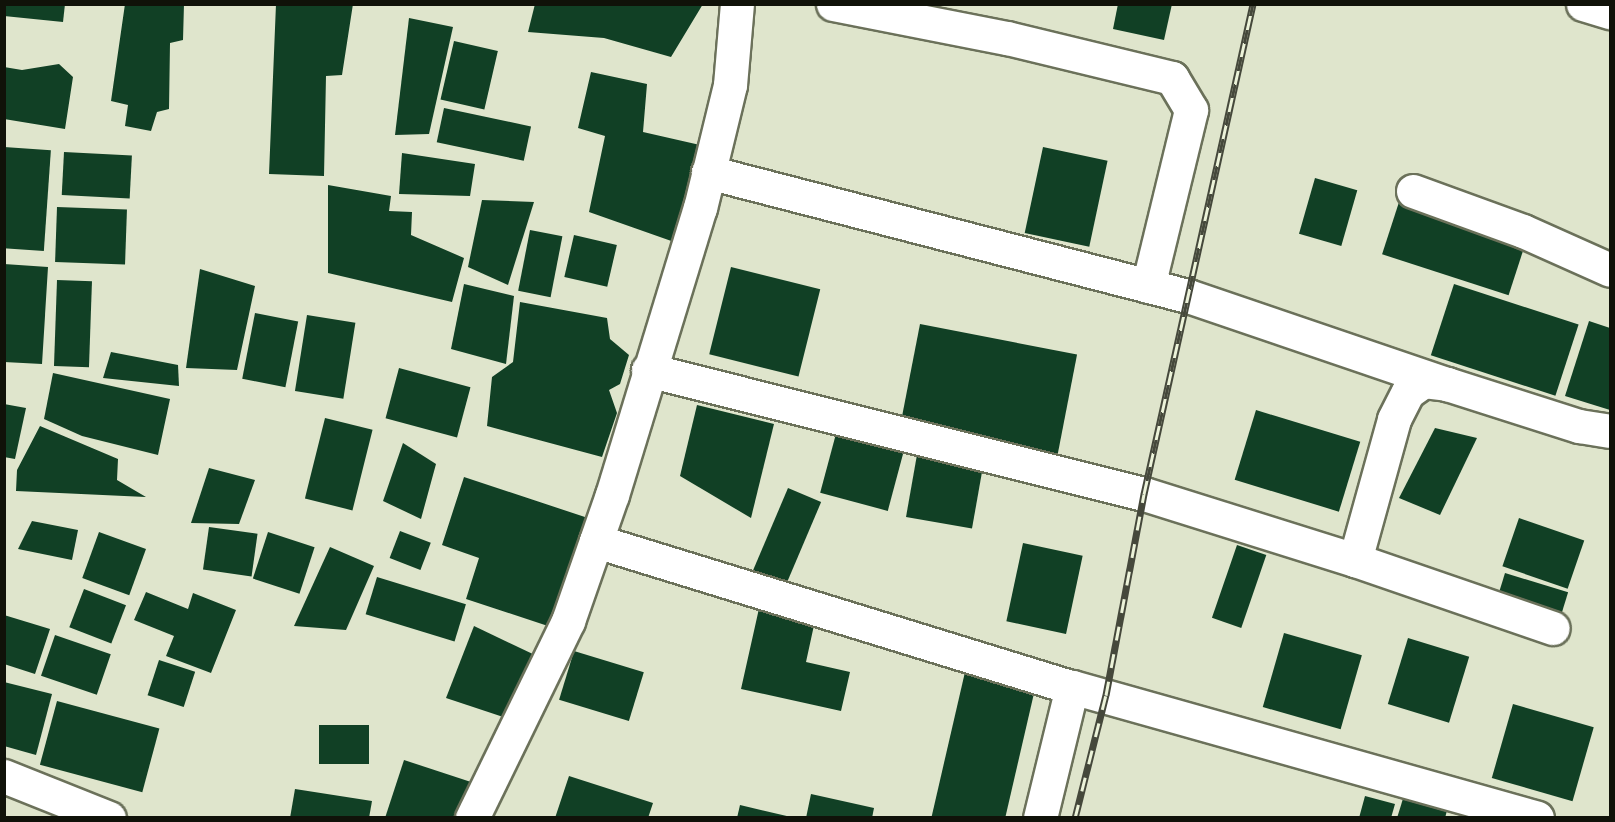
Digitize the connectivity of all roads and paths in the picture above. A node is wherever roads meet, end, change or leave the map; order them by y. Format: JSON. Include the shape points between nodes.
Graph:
{"nodes":[{"id":1,"x":736,"y":4,"type":"edge"},
{"id":2,"x":833,"y":4,"type":"edge"},
{"id":3,"x":1583,"y":4,"type":"edge"},
{"id":4,"x":1611,"y":12,"type":"edge"},
{"id":5,"x":708,"y":172,"type":"junction"},
{"id":6,"x":1413,"y":191,"type":"dead end"},
{"id":7,"x":1611,"y":270,"type":"edge"},
{"id":8,"x":1148,"y":286,"type":"junction"},
{"id":9,"x":648,"y":370,"type":"junction"},
{"id":10,"x":1447,"y":384,"type":"junction"},
{"id":11,"x":1611,"y":431,"type":"edge"},
{"id":12,"x":596,"y":541,"type":"junction"},
{"id":13,"x":1354,"y":560,"type":"junction"},
{"id":14,"x":1553,"y":628,"type":"dead end"},
{"id":15,"x":1072,"y":687,"type":"junction"},
{"id":16,"x":4,"y":776,"type":"edge"},
{"id":17,"x":109,"y":818,"type":"edge"},
{"id":18,"x":472,"y":818,"type":"edge"},
{"id":19,"x":1041,"y":818,"type":"edge"},
{"id":20,"x":1537,"y":818,"type":"edge"}],
"edges":[{"from":1,"to":5,"type":"street","via":[[730,85]]},
{"from":2,"to":8,"type":"street","via":[[1007,38],[1172,78],[1191,110]]},
{"from":3,"to":4,"type":"street"},
{"from":5,"to":8,"type":"street"},
{"from":5,"to":9,"type":"street"},
{"from":6,"to":7,"type":"street","via":[[1523,231]]},
{"from":8,"to":10,"type":"street"},
{"from":9,"to":12,"type":"street"},
{"from":9,"to":13,"type":"street","via":[[1144,494]]},
{"from":10,"to":11,"type":"street","via":[[1579,426]]},
{"from":10,"to":13,"type":"street","via":[[1424,381],[1408,392],[1394,419]]},
{"from":12,"to":15,"type":"street"},
{"from":12,"to":18,"type":"street","via":[[568,621]]},
{"from":13,"to":14,"type":"street"},
{"from":15,"to":19,"type":"street"},
{"from":15,"to":20,"type":"street"},
{"from":16,"to":17,"type":"street"}]}
